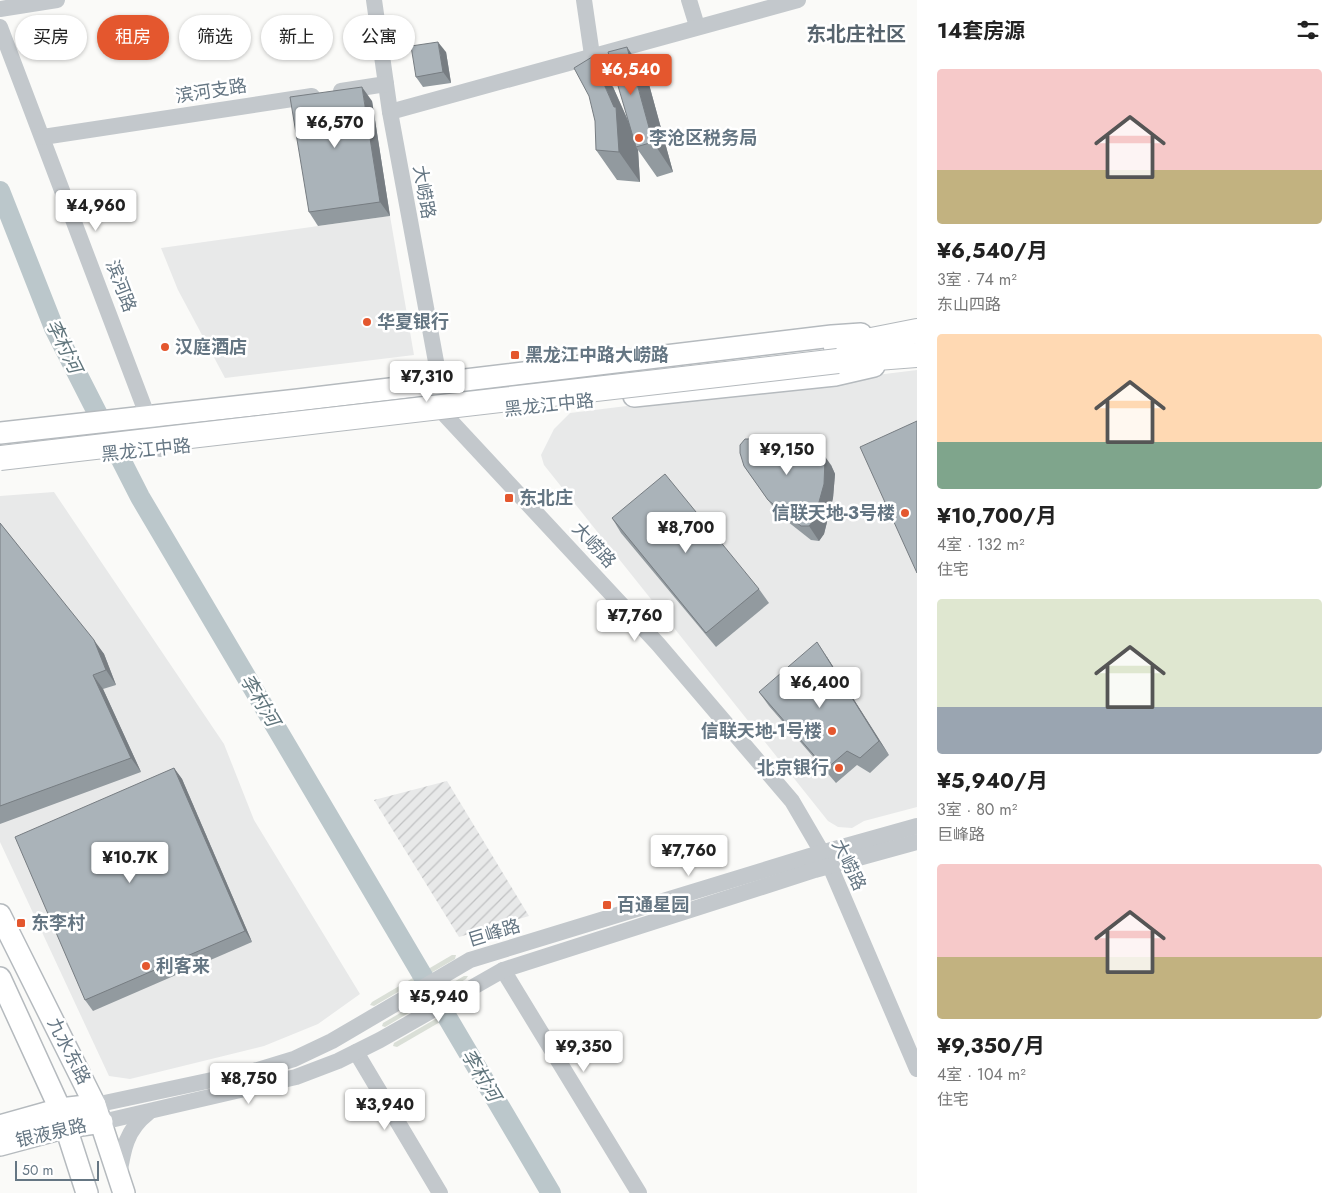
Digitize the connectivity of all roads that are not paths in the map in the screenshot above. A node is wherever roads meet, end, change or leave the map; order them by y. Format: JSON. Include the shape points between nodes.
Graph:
{"nodes":[{"id":1,"x":56,"y":0,"type":"edge"},
{"id":2,"x":374,"y":0,"type":"edge"},
{"id":3,"x":584,"y":0,"type":"edge"},
{"id":4,"x":688,"y":0,"type":"edge"},
{"id":5,"x":798,"y":0,"type":"edge"},
{"id":6,"x":0,"y":9,"type":"edge"},
{"id":7,"x":697,"y":26,"type":"junction"},
{"id":8,"x":0,"y":27,"type":"edge"},
{"id":9,"x":592,"y":56,"type":"junction"},
{"id":10,"x":386,"y":84,"type":"junction"},
{"id":11,"x":390,"y":112,"type":"junction"},
{"id":12,"x":43,"y":137,"type":"junction"},
{"id":13,"x":914,"y":332,"type":"edge"},
{"id":14,"x":837,"y":354,"type":"junction"},
{"id":15,"x":916,"y":355,"type":"edge"},
{"id":16,"x":438,"y":383,"type":"junction"},
{"id":17,"x":148,"y":416,"type":"junction"},
{"id":18,"x":446,"y":416,"type":"junction"},
{"id":19,"x":0,"y":433,"type":"edge"},
{"id":20,"x":0,"y":443,"type":"edge"},
{"id":21,"x":160,"y":449,"type":"junction"},
{"id":22,"x":3,"y":463,"type":"edge"},
{"id":23,"x":917,"y":826,"type":"edge"},
{"id":24,"x":917,"y":842,"type":"edge"},
{"id":25,"x":826,"y":859,"type":"junction"},
{"id":26,"x":0,"y":915,"type":"edge"},
{"id":27,"x":503,"y":970,"type":"junction"},
{"id":28,"x":0,"y":978,"type":"edge"},
{"id":29,"x":356,"y":1052,"type":"junction"},
{"id":30,"x":917,"y":1069,"type":"edge"},
{"id":31,"x":151,"y":1111,"type":"junction"},
{"id":32,"x":98,"y":1114,"type":"junction"},
{"id":33,"x":64,"y":1118,"type":"junction"},
{"id":34,"x":0,"y":1126,"type":"edge"},
{"id":35,"x":0,"y":1145,"type":"edge"},
{"id":36,"x":122,"y":1185,"type":"edge"},
{"id":37,"x":87,"y":1193,"type":"edge"},
{"id":38,"x":440,"y":1193,"type":"edge"},
{"id":39,"x":639,"y":1193,"type":"edge"}],
"edges":[{"from":1,"to":6,"type":"street"},
{"from":2,"to":10,"type":"street","name":"大崂路"},
{"from":3,"to":9,"type":"street"},
{"from":4,"to":7,"type":"street"},
{"from":5,"to":7,"type":"street"},
{"from":7,"to":9,"type":"street"},
{"from":8,"to":12,"type":"street","name":"滨河路"},
{"from":9,"to":11,"type":"street"},
{"from":10,"to":11,"type":"street","name":"大崂路"},
{"from":10,"to":12,"type":"street","name":"滨河支路"},
{"from":11,"to":16,"type":"street","name":"大崂路"},
{"from":12,"to":17,"type":"street","name":"滨河路"},
{"from":13,"to":14,"type":"highway"},
{"from":13,"to":16,"type":"main road","name":"黑龙江中路","via":[[832,336]]},
{"from":14,"to":15,"type":"highway"},
{"from":14,"to":20,"type":"highway","name":"黑龙江中路"},
{"from":14,"to":22,"type":"highway","name":"黑龙江中路","bridge":true},
{"from":15,"to":18,"type":"main road","name":"黑龙江中路","via":[[835,375]]},
{"from":16,"to":17,"type":"main road","name":"黑龙江中路"},
{"from":16,"to":18,"type":"street","name":"大崂路"},
{"from":17,"to":19,"type":"main road","name":"黑龙江中路"},
{"from":17,"to":21,"type":"street","name":"滨河路"},
{"from":18,"to":21,"type":"main road","name":"黑龙江中路"},
{"from":18,"to":25,"type":"street","name":"大崂路","via":[[658,644],[792,801]]},
{"from":21,"to":22,"type":"main road","name":"黑龙江中路"},
{"from":23,"to":25,"type":"street","name":"巨峰路"},
{"from":24,"to":25,"type":"street","name":"巨峰路"},
{"from":25,"to":27,"type":"street","name":"巨峰路"},
{"from":25,"to":30,"type":"street","name":"大崂路"},
{"from":25,"to":32,"type":"street","name":"巨峰路","via":[[470,960],[332,1041],[294,1059]]},
{"from":26,"to":32,"type":"main road","name":"九水东路"},
{"from":27,"to":29,"type":"street","name":"巨峰路"},
{"from":27,"to":39,"type":"street"},
{"from":28,"to":33,"type":"main road","name":"九水东路"},
{"from":29,"to":31,"type":"street","name":"巨峰路","via":[[296,1076]]},
{"from":29,"to":38,"type":"street"},
{"from":31,"to":32,"type":"street","name":"巨峰路"},
{"from":31,"to":36,"type":"street","via":[[128,1134]]},
{"from":32,"to":33,"type":"main road","name":"银液泉路"},
{"from":32,"to":36,"type":"main road","name":"九水东路"},
{"from":33,"to":34,"type":"main road","name":"银液泉路"},
{"from":33,"to":35,"type":"main road","name":"银液泉路"},
{"from":33,"to":37,"type":"main road","name":"九水东路"}]}
